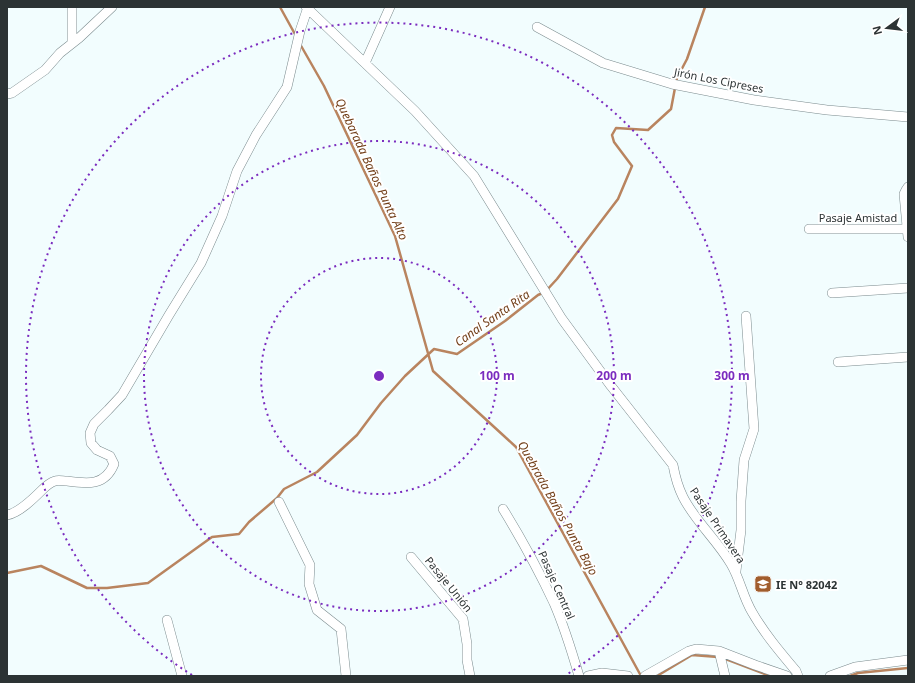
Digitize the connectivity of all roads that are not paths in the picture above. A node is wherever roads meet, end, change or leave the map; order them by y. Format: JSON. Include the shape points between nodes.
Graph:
{"nodes":[{"id":1,"x":72,"y":7,"type":"edge"},
{"id":2,"x":112,"y":7,"type":"edge"},
{"id":3,"x":390,"y":7,"type":"edge"},
{"id":4,"x":307,"y":8,"type":"edge"},
{"id":5,"x":537,"y":27,"type":"dead end"},
{"id":6,"x":72,"y":43,"type":"junction"},
{"id":7,"x":365,"y":63,"type":"junction"},
{"id":8,"x":7,"y":94,"type":"edge"},
{"id":9,"x":908,"y":117,"type":"edge"},
{"id":10,"x":908,"y":187,"type":"edge"},
{"id":11,"x":809,"y":229,"type":"dead end"},
{"id":12,"x":908,"y":233,"type":"edge"},
{"id":13,"x":908,"y":288,"type":"edge"},
{"id":14,"x":832,"y":293,"type":"dead end"},
{"id":15,"x":746,"y":316,"type":"dead end"},
{"id":16,"x":908,"y":357,"type":"edge"},
{"id":17,"x":838,"y":362,"type":"dead end"},
{"id":18,"x":279,"y":502,"type":"dead end"},
{"id":19,"x":504,"y":509,"type":"dead end"},
{"id":20,"x":7,"y":515,"type":"edge"},
{"id":21,"x":411,"y":557,"type":"dead end"},
{"id":22,"x":736,"y":572,"type":"junction"},
{"id":23,"x":167,"y":620,"type":"dead end"},
{"id":24,"x":720,"y":651,"type":"junction"},
{"id":25,"x":908,"y":660,"type":"edge"},
{"id":26,"x":182,"y":676,"type":"edge"},
{"id":27,"x":346,"y":676,"type":"edge"},
{"id":28,"x":470,"y":676,"type":"edge"},
{"id":29,"x":579,"y":676,"type":"edge"},
{"id":30,"x":588,"y":676,"type":"edge"},
{"id":31,"x":628,"y":676,"type":"edge"},
{"id":32,"x":645,"y":676,"type":"edge"},
{"id":33,"x":725,"y":676,"type":"edge"},
{"id":34,"x":787,"y":676,"type":"edge"},
{"id":35,"x":798,"y":676,"type":"edge"},
{"id":36,"x":830,"y":676,"type":"edge"}],
"edges":[{"from":1,"to":6,"type":"street"},
{"from":2,"to":6,"type":"street"},
{"from":3,"to":7,"type":"street"},
{"from":4,"to":7,"type":"street","name":"Pasaje Primavera"},
{"from":4,"to":20,"type":"street","via":[[287,87],[256,135],[237,171],[222,216],[201,263],[122,395],[94,424],[90,433],[91,443],[97,450],[110,456],[114,464],[110,472],[90,484],[56,480],[23,507]]},
{"from":5,"to":9,"type":"street","name":"Jirón Los Cipreses","via":[[603,63],[672,84],[754,100]]},
{"from":6,"to":8,"type":"street","via":[[45,70]]},
{"from":7,"to":22,"type":"street","name":"Pasaje Primavera","via":[[415,111],[474,176],[562,319],[673,465],[682,496]]},
{"from":10,"to":12,"type":"street","via":[[904,194]]},
{"from":11,"to":12,"type":"street","name":"Pasaje Amistad"},
{"from":13,"to":14,"type":"street"},
{"from":15,"to":22,"type":"street","via":[[754,429],[744,460]]},
{"from":16,"to":17,"type":"street"},
{"from":18,"to":27,"type":"street","via":[[310,565],[309,584],[317,610],[341,629]]},
{"from":19,"to":29,"type":"street","name":"Pasaje Central","via":[[555,604]]},
{"from":21,"to":28,"type":"street","name":"Pasaje Unión","via":[[463,619]]},
{"from":22,"to":35,"type":"street","name":"Pasaje Primavera","via":[[751,611]]},
{"from":23,"to":26,"type":"street"},
{"from":24,"to":32,"type":"street","via":[[696,648]]},
{"from":24,"to":33,"type":"street"},
{"from":24,"to":34,"type":"street"},
{"from":25,"to":36,"type":"street","via":[[855,667]]},
{"from":30,"to":31,"type":"street","via":[[602,673]]}]}
